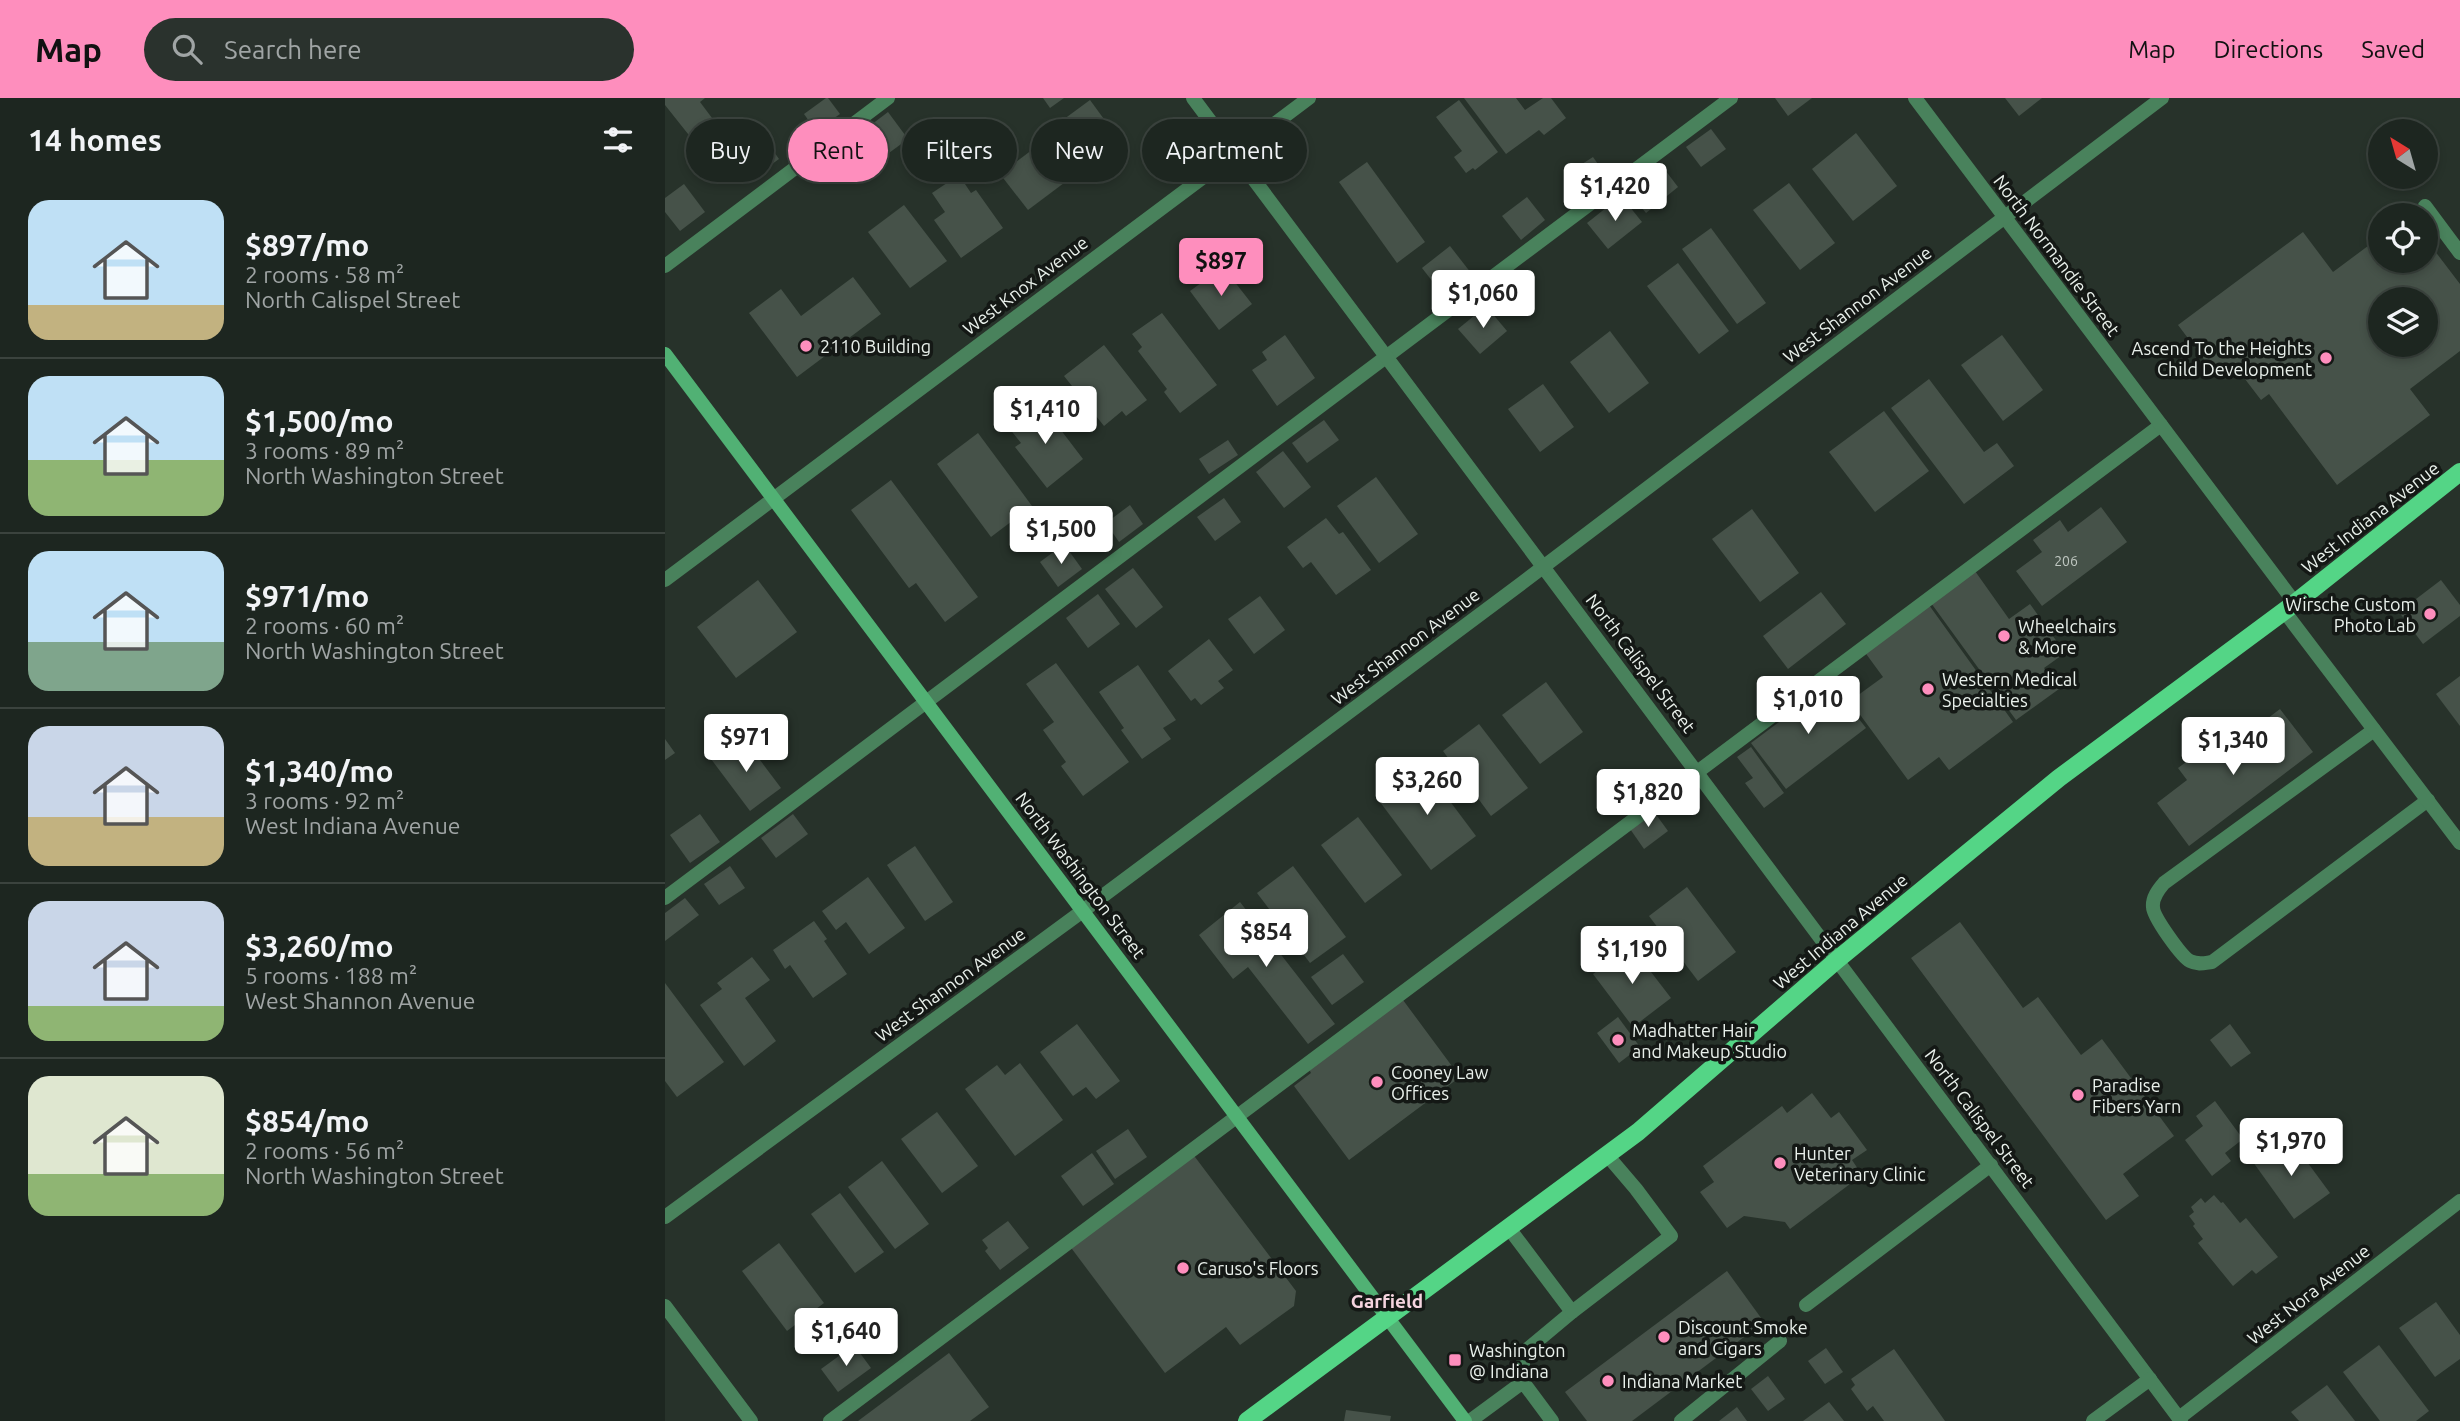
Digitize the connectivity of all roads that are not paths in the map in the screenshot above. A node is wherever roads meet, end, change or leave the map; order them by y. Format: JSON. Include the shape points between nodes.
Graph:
{"nodes":[{"id":1,"x":888,"y":98,"type":"edge"},
{"id":2,"x":1193,"y":98,"type":"edge"},
{"id":3,"x":1309,"y":98,"type":"edge"},
{"id":4,"x":1731,"y":98,"type":"edge"},
{"id":5,"x":1915,"y":98,"type":"edge"},
{"id":6,"x":2162,"y":98,"type":"edge"},
{"id":7,"x":1209,"y":119,"type":"edge"},
{"id":8,"x":1281,"y":119,"type":"edge"},
{"id":9,"x":1196,"y":182,"type":"edge"},
{"id":10,"x":1256,"y":182,"type":"edge"},
{"id":11,"x":2004,"y":217,"type":"junction"},
{"id":12,"x":2438,"y":223,"type":"edge"},
{"id":13,"x":2460,"y":253,"type":"edge"},
{"id":14,"x":665,"y":266,"type":"edge"},
{"id":15,"x":665,"y":354,"type":"edge"},
{"id":16,"x":1386,"y":357,"type":"junction"},
{"id":17,"x":2161,"y":425,"type":"junction"},
{"id":18,"x":2460,"y":472,"type":"edge"},
{"id":19,"x":774,"y":498,"type":"junction"},
{"id":20,"x":1544,"y":567,"type":"junction"},
{"id":21,"x":665,"y":580,"type":"edge"},
{"id":22,"x":2289,"y":607,"type":"junction"},
{"id":23,"x":927,"y":702,"type":"junction"},
{"id":24,"x":2374,"y":730,"type":"junction"},
{"id":25,"x":1697,"y":771,"type":"junction"},
{"id":26,"x":2428,"y":800,"type":"junction"},
{"id":27,"x":2460,"y":843,"type":"edge"},
{"id":28,"x":665,"y":898,"type":"edge"},
{"id":29,"x":1084,"y":910,"type":"junction"},
{"id":30,"x":1838,"y":959,"type":"junction"},
{"id":31,"x":1238,"y":1116,"type":"junction"},
{"id":32,"x":1607,"y":1155,"type":"junction"},
{"id":33,"x":1991,"y":1165,"type":"junction"},
{"id":34,"x":2460,"y":1201,"type":"edge"},
{"id":35,"x":665,"y":1217,"type":"edge"},
{"id":36,"x":1508,"y":1227,"type":"junction"},
{"id":37,"x":1806,"y":1305,"type":"dead end"},
{"id":38,"x":665,"y":1306,"type":"edge"},
{"id":39,"x":1572,"y":1312,"type":"junction"},
{"id":40,"x":1385,"y":1317,"type":"junction"},
{"id":41,"x":1780,"y":1341,"type":"dead end"},
{"id":42,"x":2150,"y":1379,"type":"junction"},
{"id":43,"x":1523,"y":1382,"type":"junction"},
{"id":44,"x":2180,"y":1419,"type":"edge"},
{"id":45,"x":751,"y":1421,"type":"edge"},
{"id":46,"x":830,"y":1421,"type":"edge"},
{"id":47,"x":1247,"y":1421,"type":"edge"},
{"id":48,"x":1467,"y":1421,"type":"edge"},
{"id":49,"x":1552,"y":1421,"type":"edge"},
{"id":50,"x":1681,"y":1421,"type":"edge"},
{"id":51,"x":2093,"y":1421,"type":"edge"}],
"edges":[{"from":1,"to":14,"type":"street"},
{"from":2,"to":7,"type":"street","name":"North Calispel Street"},
{"from":3,"to":8,"type":"street","name":"West Knox Avenue"},
{"from":4,"to":16,"type":"street"},
{"from":5,"to":11,"type":"street","name":"North Normandie Street"},
{"from":6,"to":11,"type":"street","name":"West Shannon Avenue"},
{"from":9,"to":19,"type":"street","name":"West Knox Avenue"},
{"from":10,"to":16,"type":"street","name":"North Calispel Street"},
{"from":11,"to":17,"type":"street","name":"North Normandie Street"},
{"from":11,"to":20,"type":"street","name":"West Shannon Avenue"},
{"from":12,"to":13,"type":"street"},
{"from":15,"to":19,"type":"main road","name":"North Washington Street"},
{"from":16,"to":20,"type":"street","name":"North Calispel Street"},
{"from":16,"to":23,"type":"street"},
{"from":17,"to":22,"type":"street","name":"North Normandie Street"},
{"from":17,"to":25,"type":"street"},
{"from":18,"to":22,"type":"main road","name":"West Indiana Avenue"},
{"from":19,"to":21,"type":"street","name":"West Knox Avenue"},
{"from":19,"to":23,"type":"main road","name":"North Washington Street"},
{"from":20,"to":25,"type":"street","name":"North Calispel Street"},
{"from":20,"to":29,"type":"street","name":"West Shannon Avenue"},
{"from":22,"to":24,"type":"street","name":"North Normandie Street"},
{"from":22,"to":30,"type":"main road","name":"West Indiana Avenue","via":[[2059,778]]},
{"from":23,"to":28,"type":"street"},
{"from":23,"to":29,"type":"main road","name":"North Washington Street"},
{"from":24,"to":26,"type":"street","name":"North Normandie Street"},
{"from":24,"to":26,"type":"street","via":[[2164,883],[2156,893],[2154,915],[2187,960],[2197,965],[2211,962]]},
{"from":25,"to":30,"type":"street","name":"North Calispel Street"},
{"from":25,"to":31,"type":"street"},
{"from":26,"to":27,"type":"street","name":"North Normandie Street"},
{"from":29,"to":31,"type":"main road","name":"North Washington Street"},
{"from":29,"to":35,"type":"street","name":"West Shannon Avenue"},
{"from":30,"to":32,"type":"main road","name":"West Indiana Avenue"},
{"from":30,"to":33,"type":"street","name":"North Calispel Street"},
{"from":31,"to":40,"type":"main road","name":"North Washington Street"},
{"from":31,"to":46,"type":"street"},
{"from":32,"to":36,"type":"main road","name":"West Indiana Avenue"},
{"from":32,"to":39,"type":"street","via":[[1671,1236]]},
{"from":33,"to":37,"type":"street"},
{"from":33,"to":42,"type":"street","name":"North Calispel Street"},
{"from":34,"to":44,"type":"street","name":"West Nora Avenue"},
{"from":36,"to":39,"type":"street"},
{"from":36,"to":40,"type":"main road","name":"West Indiana Avenue"},
{"from":38,"to":45,"type":"street"},
{"from":39,"to":43,"type":"street","via":[[1523,1353]]},
{"from":40,"to":47,"type":"main road","name":"West Indiana Avenue"},
{"from":40,"to":48,"type":"main road","name":"North Washington Street"},
{"from":41,"to":50,"type":"street"},
{"from":42,"to":44,"type":"street","name":"North Calispel Street"},
{"from":42,"to":51,"type":"street"},
{"from":43,"to":48,"type":"street"},
{"from":43,"to":49,"type":"street"}]}
